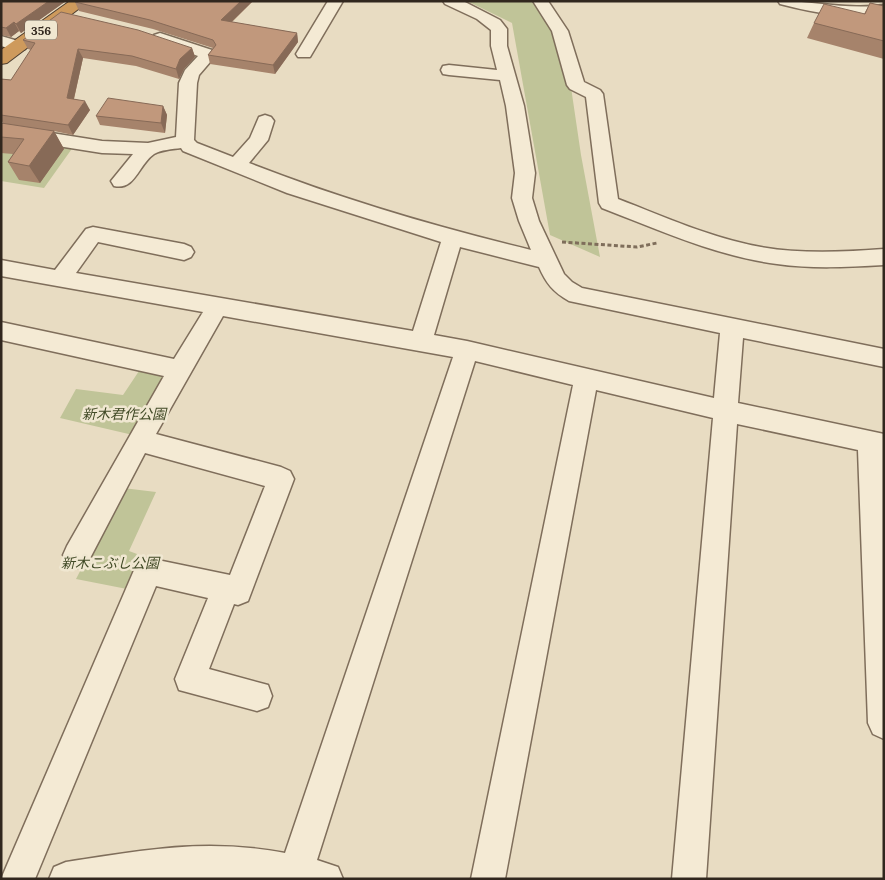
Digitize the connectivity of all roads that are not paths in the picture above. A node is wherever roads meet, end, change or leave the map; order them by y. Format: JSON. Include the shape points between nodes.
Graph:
{"nodes":[{"id":1,"x":336,"y":1,"type":"edge"},
{"id":2,"x":450,"y":1,"type":"edge"},
{"id":3,"x":540,"y":1,"type":"edge"},
{"id":4,"x":785,"y":1,"type":"edge"},
{"id":5,"x":82,"y":10,"type":"edge"},
{"id":6,"x":884,"y":10,"type":"edge"},
{"id":7,"x":63,"y":14,"type":"joint"},
{"id":8,"x":147,"y":34,"type":"edge"},
{"id":9,"x":1,"y":41,"type":"edge"},
{"id":10,"x":19,"y":46,"type":"junction"},
{"id":11,"x":304,"y":54,"type":"dead end"},
{"id":12,"x":1,"y":59,"type":"edge"},
{"id":13,"x":449,"y":70,"type":"dead end"},
{"id":14,"x":506,"y":76,"type":"junction"},
{"id":15,"x":265,"y":121,"type":"dead end"},
{"id":16,"x":1,"y":131,"type":"edge"},
{"id":17,"x":185,"y":141,"type":"junction"},
{"id":18,"x":148,"y":149,"type":"junction"},
{"id":19,"x":237,"y":165,"type":"junction"},
{"id":20,"x":121,"y":181,"type":"dead end"},
{"id":21,"x":452,"y":238,"type":"junction"},
{"id":22,"x":184,"y":252,"type":"dead end"},
{"id":23,"x":884,"y":257,"type":"edge"},
{"id":24,"x":547,"y":261,"type":"junction"},
{"id":25,"x":1,"y":268,"type":"edge"},
{"id":26,"x":61,"y":278,"type":"junction"},
{"id":27,"x":218,"y":304,"type":"junction"},
{"id":28,"x":732,"y":328,"type":"junction"},
{"id":29,"x":1,"y":331,"type":"edge"},
{"id":30,"x":421,"y":340,"type":"junction"},
{"id":31,"x":467,"y":350,"type":"junction"},
{"id":32,"x":884,"y":358,"type":"edge"},
{"id":33,"x":180,"y":370,"type":"junction"},
{"id":34,"x":586,"y":379,"type":"junction"},
{"id":35,"x":726,"y":412,"type":"junction"},
{"id":36,"x":138,"y":440,"type":"junction"},
{"id":37,"x":877,"y":443,"type":"edge"},
{"id":38,"x":77,"y":555,"type":"dead end"},
{"id":39,"x":226,"y":588,"type":"junction"},
{"id":40,"x":257,"y":696,"type":"dead end"},
{"id":41,"x":884,"y":723,"type":"edge"},
{"id":42,"x":305,"y":876,"type":"edge"},
{"id":43,"x":18,"y":879,"type":"edge"},
{"id":44,"x":66,"y":879,"type":"edge"},
{"id":45,"x":488,"y":879,"type":"edge"},
{"id":46,"x":689,"y":879,"type":"edge"}],
"edges":[{"from":1,"to":11,"type":"street"},
{"from":2,"to":14,"type":"street","via":[[494,23],[498,29]]},
{"from":3,"to":23,"type":"street","via":[[560,31],[576,85],[594,94],[609,203],[744,251],[836,260]]},
{"from":4,"to":6,"type":"street","via":[[837,13]]},
{"from":5,"to":7,"type":"street"},
{"from":7,"to":10,"type":"highway","number":"356"},
{"from":8,"to":17,"type":"street","via":[[209,54],[191,74],[188,83]]},
{"from":9,"to":10,"type":"street"},
{"from":10,"to":12,"type":"highway","number":"356"},
{"from":13,"to":14,"type":"street"},
{"from":14,"to":24,"type":"street","via":[[515,106],[525,173],[522,198]]},
{"from":15,"to":19,"type":"street","via":[[259,140]]},
{"from":16,"to":18,"type":"street","via":[[102,146]]},
{"from":17,"to":18,"type":"street"},
{"from":17,"to":19,"type":"street","via":[[190,147]]},
{"from":18,"to":20,"type":"street"},
{"from":19,"to":21,"type":"street","via":[[294,188]]},
{"from":21,"to":24,"type":"street"},
{"from":21,"to":30,"type":"street"},
{"from":22,"to":26,"type":"street","via":[[93,234]]},
{"from":24,"to":28,"type":"street","via":[[555,279],[578,295]]},
{"from":25,"to":26,"type":"street"},
{"from":26,"to":27,"type":"street"},
{"from":27,"to":30,"type":"street"},
{"from":27,"to":33,"type":"street"},
{"from":28,"to":32,"type":"street"},
{"from":28,"to":35,"type":"street"},
{"from":29,"to":33,"type":"street"},
{"from":30,"to":31,"type":"street"},
{"from":31,"to":34,"type":"street"},
{"from":31,"to":42,"type":"street"},
{"from":33,"to":36,"type":"street"},
{"from":34,"to":35,"type":"street"},
{"from":34,"to":45,"type":"street"},
{"from":35,"to":37,"type":"street"},
{"from":35,"to":46,"type":"street"},
{"from":36,"to":38,"type":"street"},
{"from":36,"to":39,"type":"street","via":[[281,479],[238,591]]},
{"from":37,"to":41,"type":"street"},
{"from":39,"to":40,"type":"street","via":[[190,679]]},
{"from":39,"to":43,"type":"street","via":[[148,570]]},
{"from":42,"to":44,"type":"street","via":[[224,862],[171,865]]}]}
